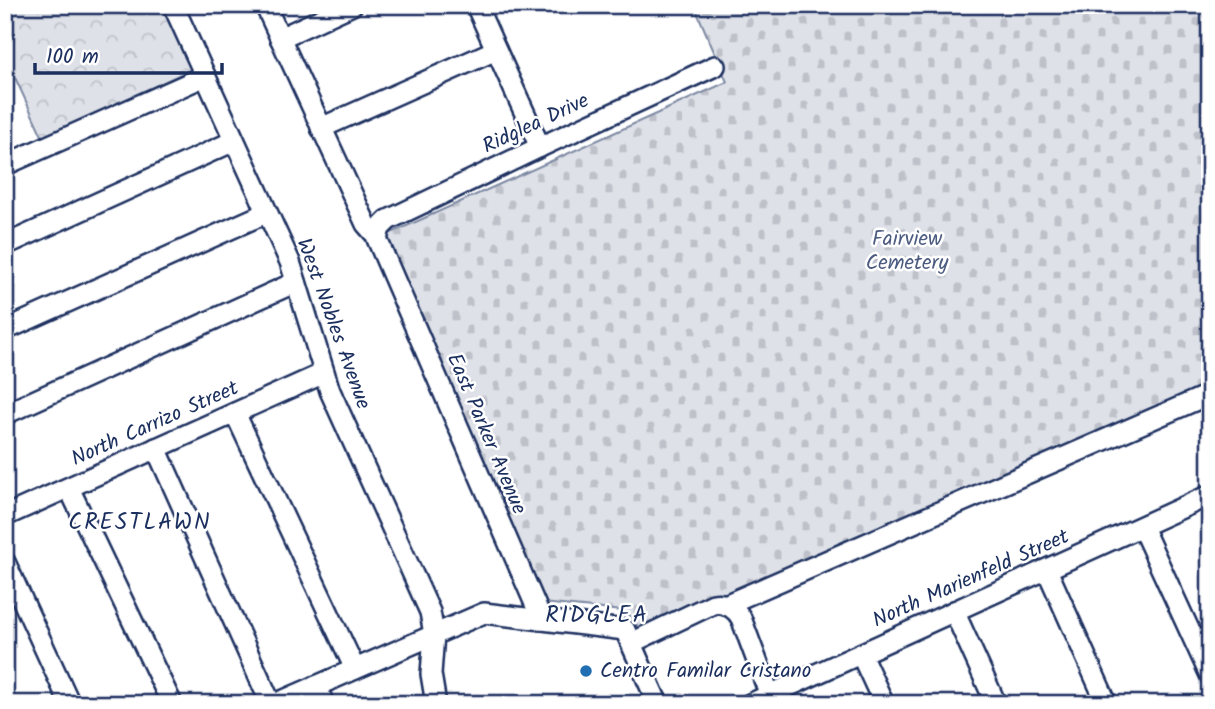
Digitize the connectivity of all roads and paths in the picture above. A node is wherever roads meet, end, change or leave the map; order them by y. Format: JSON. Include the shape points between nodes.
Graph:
{"nodes":[{"id":1,"x":173,"y":5,"type":"edge"},
{"id":2,"x":265,"y":5,"type":"edge"},
{"id":3,"x":352,"y":5,"type":"edge"},
{"id":4,"x":476,"y":5,"type":"edge"},
{"id":5,"x":280,"y":38,"type":"junction"},
{"id":6,"x":496,"y":50,"type":"junction"},
{"id":7,"x":715,"y":66,"type":"dead end"},
{"id":8,"x":205,"y":76,"type":"junction"},
{"id":9,"x":321,"y":128,"type":"junction"},
{"id":10,"x":234,"y":141,"type":"junction"},
{"id":11,"x":540,"y":147,"type":"junction"},
{"id":12,"x":5,"y":165,"type":"edge"},
{"id":13,"x":266,"y":213,"type":"junction"},
{"id":14,"x":379,"y":231,"type":"junction"},
{"id":15,"x":5,"y":245,"type":"edge"},
{"id":16,"x":296,"y":282,"type":"junction"},
{"id":17,"x":5,"y":330,"type":"edge"},
{"id":18,"x":324,"y":373,"type":"junction"},
{"id":19,"x":1210,"y":394,"type":"edge"},
{"id":20,"x":235,"y":413,"type":"junction"},
{"id":21,"x":5,"y":414,"type":"edge"},
{"id":22,"x":156,"y":448,"type":"junction"},
{"id":23,"x":69,"y":488,"type":"junction"},
{"id":24,"x":1210,"y":495,"type":"edge"},
{"id":25,"x":5,"y":516,"type":"edge"},
{"id":26,"x":1142,"y":527,"type":"junction"},
{"id":27,"x":5,"y":562,"type":"edge"},
{"id":28,"x":1047,"y":570,"type":"junction"},
{"id":29,"x":725,"y":605,"type":"junction"},
{"id":30,"x":954,"y":611,"type":"junction"},
{"id":31,"x":542,"y":620,"type":"junction"},
{"id":32,"x":434,"y":634,"type":"junction"},
{"id":33,"x":628,"y":636,"type":"junction"},
{"id":34,"x":861,"y":654,"type":"junction"},
{"id":35,"x":355,"y":669,"type":"junction"},
{"id":36,"x":1210,"y":675,"type":"edge"},
{"id":37,"x":320,"y":695,"type":"edge"},
{"id":38,"x":771,"y":699,"type":"edge"},
{"id":39,"x":70,"y":704,"type":"edge"},
{"id":40,"x":172,"y":704,"type":"edge"},
{"id":41,"x":273,"y":704,"type":"edge"},
{"id":42,"x":436,"y":704,"type":"edge"},
{"id":43,"x":659,"y":704,"type":"edge"},
{"id":44,"x":750,"y":704,"type":"edge"},
{"id":45,"x":884,"y":704,"type":"edge"},
{"id":46,"x":996,"y":704,"type":"edge"},
{"id":47,"x":1107,"y":704,"type":"edge"}],
"edges":[{"from":1,"to":8,"type":"street","name":"West Nobles Avenue"},
{"from":2,"to":5,"type":"street","name":"East Parker Avenue"},
{"from":3,"to":5,"type":"street"},
{"from":4,"to":6,"type":"street"},
{"from":5,"to":9,"type":"street","name":"East Parker Avenue"},
{"from":6,"to":9,"type":"street"},
{"from":6,"to":11,"type":"street"},
{"from":7,"to":11,"type":"street","name":"Ridglea Drive"},
{"from":8,"to":10,"type":"street","name":"West Nobles Avenue"},
{"from":8,"to":12,"type":"street"},
{"from":9,"to":14,"type":"street","name":"East Parker Avenue","via":[[366,224],[373,232]]},
{"from":10,"to":13,"type":"street","name":"West Nobles Avenue"},
{"from":10,"to":15,"type":"street"},
{"from":11,"to":14,"type":"street","name":"Ridglea Drive","via":[[388,220]]},
{"from":13,"to":16,"type":"street","name":"West Nobles Avenue"},
{"from":13,"to":17,"type":"street"},
{"from":14,"to":31,"type":"street","name":"East Parker Avenue","via":[[377,239]]},
{"from":16,"to":18,"type":"street","name":"West Nobles Avenue"},
{"from":16,"to":21,"type":"street"},
{"from":18,"to":20,"type":"street","name":"North Carrizo Street"},
{"from":18,"to":32,"type":"street","name":"West Nobles Avenue","via":[[430,612]]},
{"from":19,"to":29,"type":"street"},
{"from":20,"to":22,"type":"street","name":"North Carrizo Street"},
{"from":20,"to":35,"type":"street"},
{"from":22,"to":23,"type":"street","name":"North Carrizo Street"},
{"from":22,"to":41,"type":"street"},
{"from":23,"to":25,"type":"street","name":"North Carrizo Street"},
{"from":23,"to":40,"type":"street"},
{"from":24,"to":26,"type":"street","name":"North Marienfeld Street"},
{"from":26,"to":28,"type":"street","name":"North Marienfeld Street"},
{"from":26,"to":36,"type":"street"},
{"from":27,"to":39,"type":"street"},
{"from":28,"to":30,"type":"street","name":"North Marienfeld Street"},
{"from":28,"to":47,"type":"street"},
{"from":29,"to":33,"type":"street","via":[[706,607]]},
{"from":29,"to":38,"type":"street","via":[[741,618]]},
{"from":30,"to":34,"type":"street","name":"North Marienfeld Street"},
{"from":30,"to":46,"type":"street"},
{"from":31,"to":32,"type":"street","via":[[484,613]]},
{"from":31,"to":33,"type":"street","via":[[583,624]]},
{"from":32,"to":35,"type":"street"},
{"from":32,"to":42,"type":"street","name":"West Nobles Avenue","via":[[431,674]]},
{"from":33,"to":43,"type":"street"},
{"from":34,"to":38,"type":"street","name":"North Marienfeld Street"},
{"from":34,"to":45,"type":"street"},
{"from":35,"to":37,"type":"street"},
{"from":37,"to":41,"type":"street"},
{"from":38,"to":44,"type":"street","name":"North Marienfeld Street"}]}
